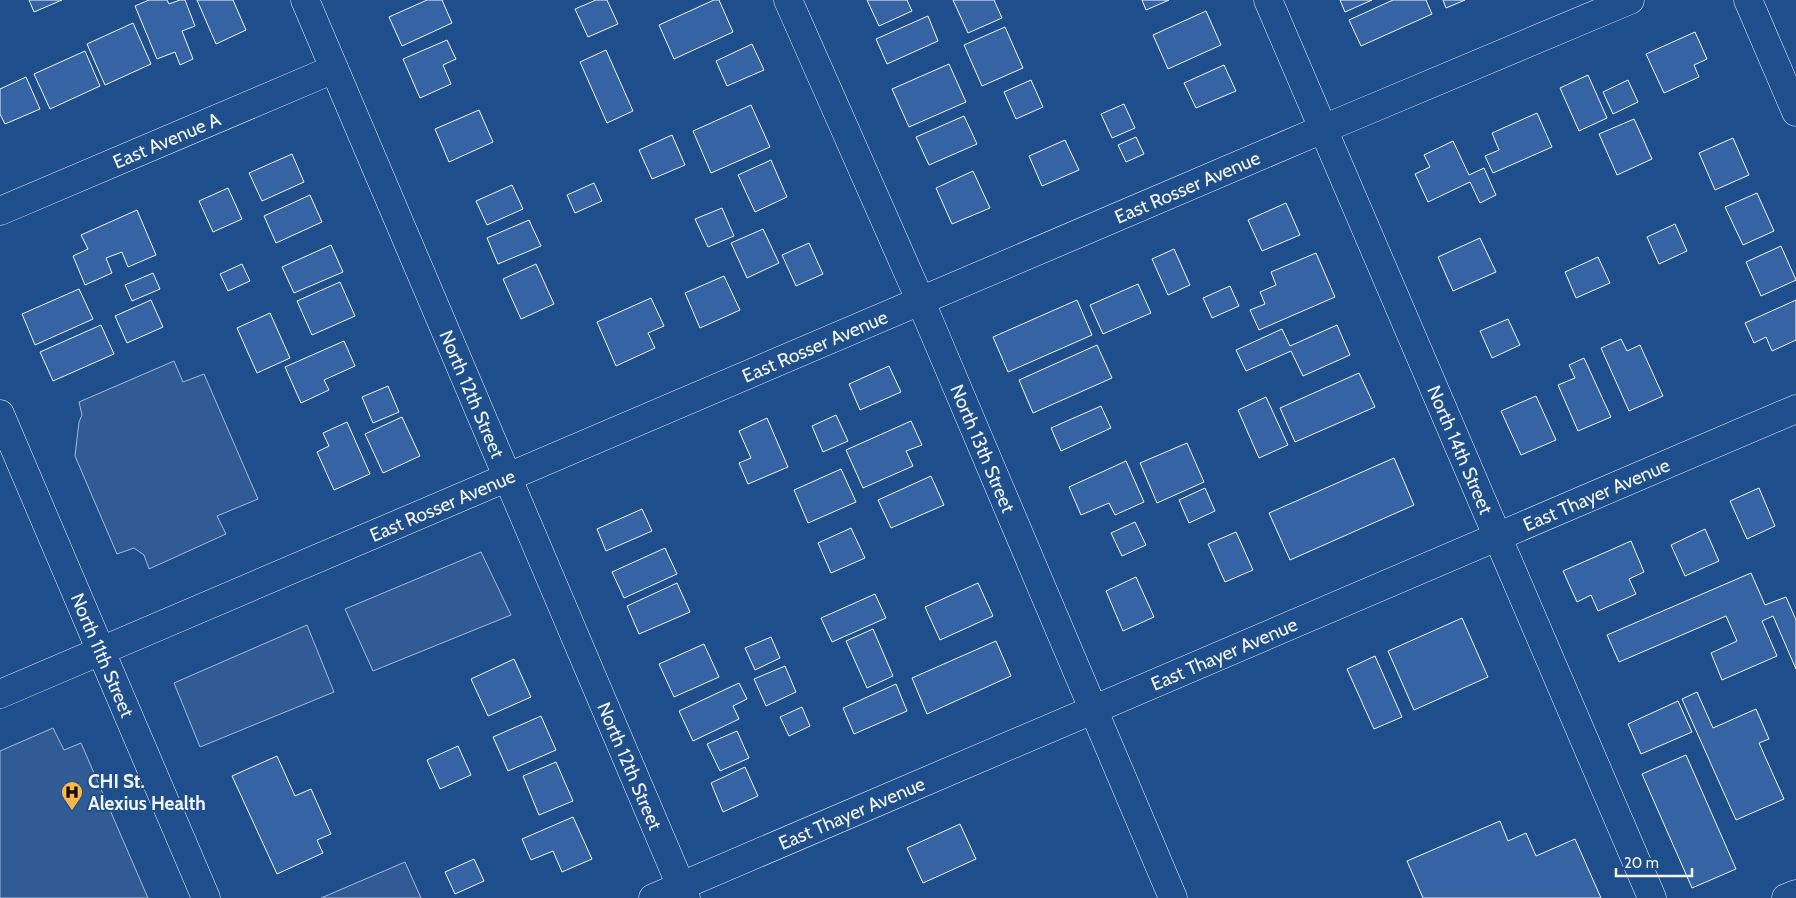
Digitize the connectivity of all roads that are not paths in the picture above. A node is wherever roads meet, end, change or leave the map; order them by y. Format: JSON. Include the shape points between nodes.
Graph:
{"nodes":[{"id":1,"x":305,"y":0,"type":"edge"},
{"id":2,"x":788,"y":0,"type":"edge"},
{"id":3,"x":1268,"y":0,"type":"edge"},
{"id":4,"x":1630,"y":0,"type":"edge"},
{"id":5,"x":1748,"y":0,"type":"edge"},
{"id":6,"x":334,"y":69,"type":"junction"},
{"id":7,"x":1796,"y":112,"type":"edge"},
{"id":8,"x":1324,"y":129,"type":"junction"},
{"id":9,"x":0,"y":212,"type":"edge"},
{"id":10,"x":921,"y":302,"type":"junction"},
{"id":11,"x":1796,"y":409,"type":"edge"},
{"id":12,"x":0,"y":414,"type":"edge"},
{"id":13,"x":509,"y":477,"type":"junction"},
{"id":14,"x":1497,"y":536,"type":"junction"},
{"id":15,"x":101,"y":651,"type":"junction"},
{"id":16,"x":0,"y":694,"type":"edge"},
{"id":17,"x":1093,"y":709,"type":"junction"},
{"id":18,"x":684,"y":892,"type":"edge"},
{"id":19,"x":1796,"y":894,"type":"edge"},
{"id":20,"x":206,"y":898,"type":"edge"},
{"id":21,"x":653,"y":898,"type":"edge"},
{"id":22,"x":1173,"y":898,"type":"edge"},
{"id":23,"x":1652,"y":898,"type":"edge"},
{"id":24,"x":1786,"y":898,"type":"edge"}],
"edges":[{"from":1,"to":6,"type":"street","name":"North 12th Street"},
{"from":2,"to":10,"type":"street","name":"North 13th Street"},
{"from":3,"to":8,"type":"street","name":"North 14th Street"},
{"from":4,"to":8,"type":"street","name":"East Rosser Avenue"},
{"from":5,"to":7,"type":"street"},
{"from":6,"to":9,"type":"street","name":"East Avenue A"},
{"from":6,"to":13,"type":"street","name":"North 12th Street"},
{"from":8,"to":10,"type":"street","name":"East Rosser Avenue"},
{"from":8,"to":14,"type":"street","name":"North 14th Street"},
{"from":10,"to":13,"type":"street","name":"East Rosser Avenue"},
{"from":10,"to":17,"type":"street","name":"North 13th Street"},
{"from":11,"to":14,"type":"street","name":"East Thayer Avenue"},
{"from":12,"to":15,"type":"street","name":"North 11th Street"},
{"from":13,"to":15,"type":"street","name":"East Rosser Avenue"},
{"from":13,"to":18,"type":"street","name":"North 12th Street"},
{"from":14,"to":17,"type":"street","name":"East Thayer Avenue"},
{"from":14,"to":23,"type":"street","name":"North 14th Street"},
{"from":15,"to":16,"type":"street","name":"East Rosser Avenue"},
{"from":15,"to":20,"type":"street","name":"North 11th Street"},
{"from":17,"to":18,"type":"street","name":"East Thayer Avenue"},
{"from":17,"to":22,"type":"street","name":"North 13th Street"},
{"from":18,"to":21,"type":"street","name":"East Thayer Avenue"},
{"from":19,"to":24,"type":"street"}]}
